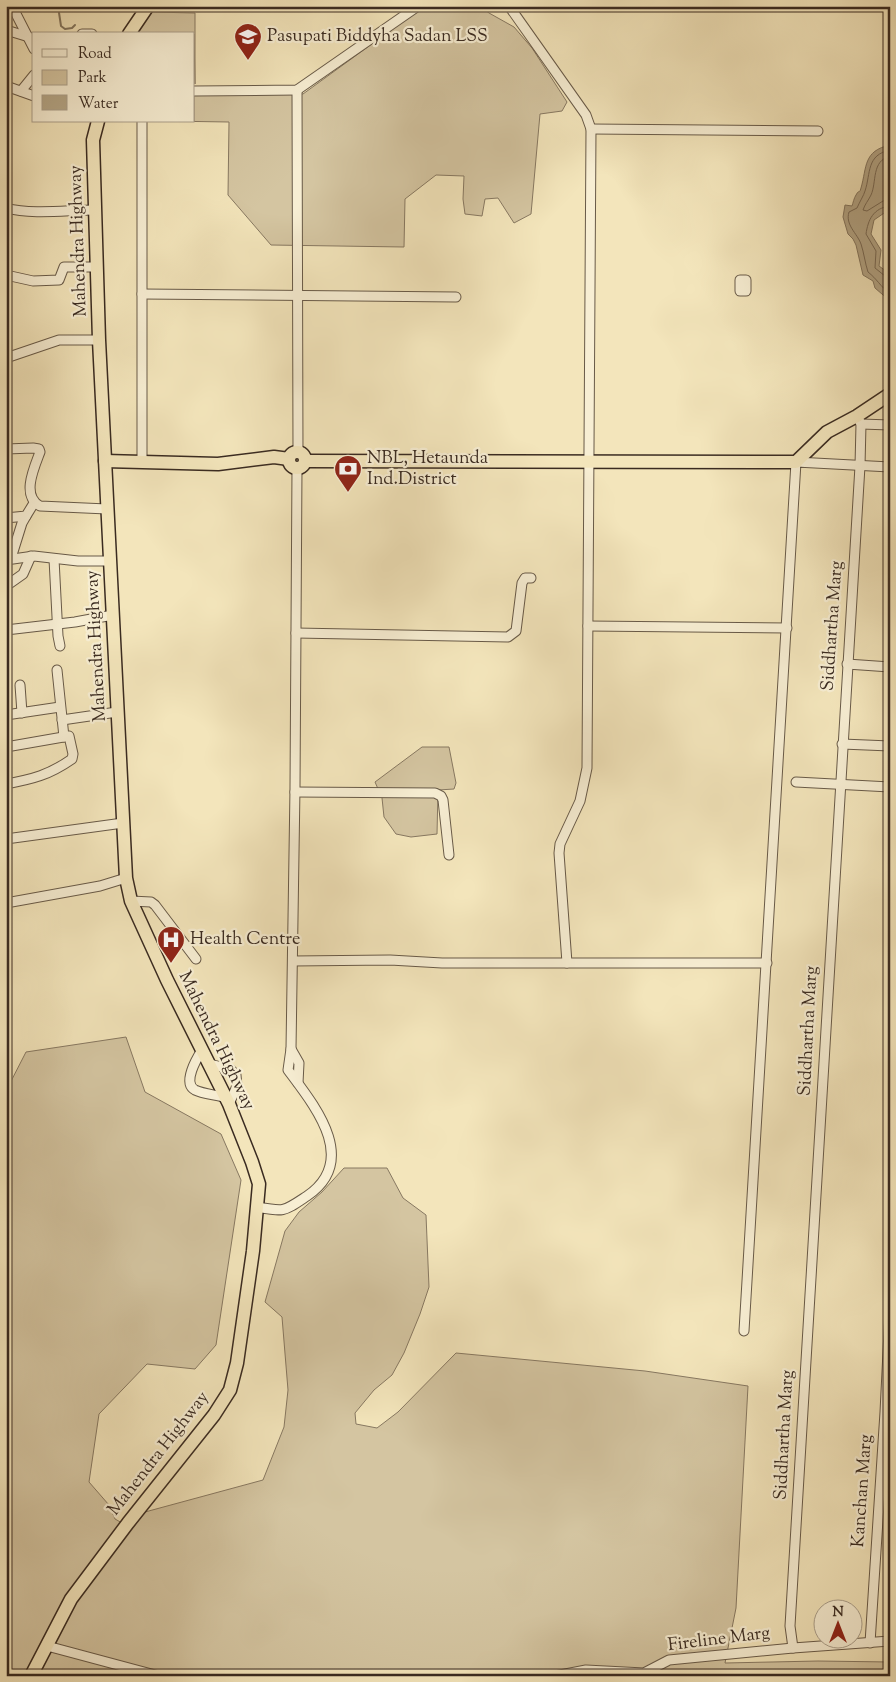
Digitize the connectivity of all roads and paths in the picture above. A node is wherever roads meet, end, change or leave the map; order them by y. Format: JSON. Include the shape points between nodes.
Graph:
{"nodes":[{"id":1,"x":12,"y":6,"type":"edge"},
{"id":2,"x":148,"y":6,"type":"edge"},
{"id":3,"x":418,"y":6,"type":"edge"},
{"id":4,"x":509,"y":6,"type":"edge"},
{"id":5,"x":6,"y":30,"type":"edge"},
{"id":6,"x":130,"y":32,"type":"edge"},
{"id":7,"x":30,"y":37,"type":"edge"},
{"id":8,"x":32,"y":77,"type":"edge"},
{"id":9,"x":6,"y":86,"type":"edge"},
{"id":10,"x":297,"y":90,"type":"junction"},
{"id":11,"x":21,"y":91,"type":"junction"},
{"id":12,"x":195,"y":91,"type":"edge"},
{"id":13,"x":32,"y":95,"type":"edge"},
{"id":14,"x":98,"y":122,"type":"edge"},
{"id":15,"x":142,"y":122,"type":"edge"},
{"id":16,"x":591,"y":130,"type":"junction"},
{"id":17,"x":818,"y":131,"type":"dead end"},
{"id":18,"x":6,"y":208,"type":"edge"},
{"id":19,"x":95,"y":210,"type":"junction"},
{"id":20,"x":97,"y":267,"type":"junction"},
{"id":21,"x":6,"y":275,"type":"edge"},
{"id":22,"x":142,"y":294,"type":"junction"},
{"id":23,"x":298,"y":296,"type":"junction"},
{"id":24,"x":456,"y":297,"type":"dead end"},
{"id":25,"x":99,"y":340,"type":"junction"},
{"id":26,"x":6,"y":358,"type":"edge"},
{"id":27,"x":890,"y":394,"type":"edge"},
{"id":28,"x":859,"y":420,"type":"junction"},
{"id":29,"x":890,"y":425,"type":"edge"},
{"id":30,"x":6,"y":449,"type":"edge"},
{"id":31,"x":297,"y":460,"type":"junction"},
{"id":32,"x":105,"y":461,"type":"junction"},
{"id":33,"x":142,"y":462,"type":"junction"},
{"id":34,"x":589,"y":462,"type":"junction"},
{"id":35,"x":796,"y":462,"type":"junction"},
{"id":36,"x":860,"y":466,"type":"junction"},
{"id":37,"x":890,"y":467,"type":"edge"},
{"id":38,"x":34,"y":503,"type":"junction"},
{"id":39,"x":107,"y":509,"type":"junction"},
{"id":40,"x":26,"y":516,"type":"junction"},
{"id":41,"x":6,"y":518,"type":"edge"},
{"id":42,"x":31,"y":556,"type":"junction"},
{"id":43,"x":6,"y":559,"type":"edge"},
{"id":44,"x":54,"y":559,"type":"junction"},
{"id":45,"x":110,"y":561,"type":"junction"},
{"id":46,"x":531,"y":578,"type":"dead end"},
{"id":47,"x":6,"y":586,"type":"edge"},
{"id":48,"x":113,"y":615,"type":"junction"},
{"id":49,"x":57,"y":624,"type":"junction"},
{"id":50,"x":588,"y":626,"type":"junction"},
{"id":51,"x":787,"y":628,"type":"junction"},
{"id":52,"x":6,"y":630,"type":"edge"},
{"id":53,"x":296,"y":633,"type":"junction"},
{"id":54,"x":60,"y":646,"type":"dead end"},
{"id":55,"x":847,"y":664,"type":"junction"},
{"id":56,"x":890,"y":668,"type":"edge"},
{"id":57,"x":56,"y":670,"type":"dead end"},
{"id":58,"x":20,"y":685,"type":"dead end"},
{"id":59,"x":60,"y":707,"type":"junction"},
{"id":60,"x":117,"y":712,"type":"junction"},
{"id":61,"x":22,"y":713,"type":"junction"},
{"id":62,"x":6,"y":715,"type":"edge"},
{"id":63,"x":62,"y":720,"type":"junction"},
{"id":64,"x":64,"y":737,"type":"junction"},
{"id":65,"x":842,"y":744,"type":"junction"},
{"id":66,"x":890,"y":746,"type":"edge"},
{"id":67,"x":6,"y":747,"type":"edge"},
{"id":68,"x":796,"y":782,"type":"dead end"},
{"id":69,"x":6,"y":784,"type":"edge"},
{"id":70,"x":840,"y":784,"type":"junction"},
{"id":71,"x":890,"y":787,"type":"edge"},
{"id":72,"x":295,"y":792,"type":"junction"},
{"id":73,"x":123,"y":823,"type":"junction"},
{"id":74,"x":6,"y":839,"type":"edge"},
{"id":75,"x":449,"y":855,"type":"dead end"},
{"id":76,"x":126,"y":878,"type":"junction"},
{"id":77,"x":131,"y":901,"type":"junction"},
{"id":78,"x":6,"y":903,"type":"edge"},
{"id":79,"x":196,"y":959,"type":"dead end"},
{"id":80,"x":293,"y":961,"type":"junction"},
{"id":81,"x":567,"y":963,"type":"junction"},
{"id":82,"x":767,"y":963,"type":"junction"},
{"id":83,"x":202,"y":1050,"type":"junction"},
{"id":84,"x":209,"y":1064,"type":"junction"},
{"id":85,"x":227,"y":1101,"type":"junction"},
{"id":86,"x":257,"y":1207,"type":"junction"},
{"id":87,"x":890,"y":1311,"type":"edge"},
{"id":88,"x":744,"y":1331,"type":"dead end"},
{"id":89,"x":890,"y":1641,"type":"edge"},
{"id":90,"x":870,"y":1643,"type":"junction"},
{"id":91,"x":46,"y":1646,"type":"junction"},
{"id":92,"x":792,"y":1648,"type":"junction"},
{"id":93,"x":31,"y":1676,"type":"edge"},
{"id":94,"x":159,"y":1676,"type":"edge"},
{"id":95,"x":555,"y":1676,"type":"edge"}],
"edges":[{"from":1,"to":7,"type":"street"},
{"from":2,"to":6,"type":"highway"},
{"from":3,"to":10,"type":"street"},
{"from":4,"to":16,"type":"street","via":[[586,115]]},
{"from":5,"to":7,"type":"street"},
{"from":8,"to":11,"type":"street"},
{"from":9,"to":11,"type":"street"},
{"from":10,"to":12,"type":"street"},
{"from":10,"to":23,"type":"street"},
{"from":11,"to":13,"type":"street"},
{"from":14,"to":19,"type":"highway","name":"Mahendra Highway","via":[[93,140]]},
{"from":15,"to":22,"type":"street"},
{"from":16,"to":17,"type":"street"},
{"from":16,"to":34,"type":"street"},
{"from":18,"to":19,"type":"street","via":[[18,211]]},
{"from":19,"to":20,"type":"highway","name":"Mahendra Highway"},
{"from":20,"to":21,"type":"street","via":[[64,267],[59,280],[34,281]]},
{"from":20,"to":25,"type":"highway","name":"Mahendra Highway"},
{"from":22,"to":23,"type":"street"},
{"from":22,"to":33,"type":"street"},
{"from":23,"to":24,"type":"street"},
{"from":23,"to":31,"type":"street"},
{"from":25,"to":26,"type":"street","via":[[59,340]]},
{"from":25,"to":32,"type":"highway","name":"Mahendra Highway"},
{"from":27,"to":28,"type":"highway"},
{"from":28,"to":29,"type":"street"},
{"from":28,"to":35,"type":"highway","via":[[827,432]]},
{"from":28,"to":36,"type":"street","name":"Siddhartha Marg"},
{"from":30,"to":38,"type":"street","via":[[39,449],[30,480]]},
{"from":31,"to":33,"type":"highway","via":[[274,457],[218,464]]},
{"from":31,"to":34,"type":"highway"},
{"from":31,"to":53,"type":"street"},
{"from":32,"to":33,"type":"highway"},
{"from":32,"to":39,"type":"highway","name":"Mahendra Highway"},
{"from":34,"to":35,"type":"highway"},
{"from":34,"to":50,"type":"street"},
{"from":35,"to":36,"type":"street"},
{"from":35,"to":51,"type":"street"},
{"from":36,"to":37,"type":"street"},
{"from":36,"to":55,"type":"street","name":"Siddhartha Marg"},
{"from":38,"to":39,"type":"street"},
{"from":38,"to":40,"type":"street"},
{"from":39,"to":45,"type":"highway","name":"Mahendra Highway"},
{"from":40,"to":41,"type":"street"},
{"from":40,"to":43,"type":"street","via":[[12,555]]},
{"from":42,"to":43,"type":"street"},
{"from":42,"to":44,"type":"street"},
{"from":42,"to":47,"type":"street","via":[[23,574]]},
{"from":44,"to":45,"type":"street"},
{"from":44,"to":49,"type":"street"},
{"from":45,"to":48,"type":"highway","name":"Mahendra Highway"},
{"from":46,"to":53,"type":"street","via":[[525,578],[522,584],[516,631],[508,637]]},
{"from":48,"to":49,"type":"street"},
{"from":48,"to":60,"type":"highway","name":"Mahendra Highway"},
{"from":49,"to":52,"type":"street"},
{"from":49,"to":54,"type":"street"},
{"from":50,"to":51,"type":"street"},
{"from":50,"to":81,"type":"street","via":[[587,768],[580,801],[560,844]]},
{"from":51,"to":82,"type":"street"},
{"from":53,"to":72,"type":"street"},
{"from":55,"to":56,"type":"street"},
{"from":55,"to":65,"type":"street","name":"Siddhartha Marg"},
{"from":57,"to":59,"type":"street"},
{"from":58,"to":61,"type":"street"},
{"from":59,"to":61,"type":"street"},
{"from":59,"to":63,"type":"street"},
{"from":60,"to":63,"type":"street"},
{"from":60,"to":73,"type":"highway","name":"Mahendra Highway"},
{"from":61,"to":62,"type":"street"},
{"from":63,"to":64,"type":"street"},
{"from":64,"to":67,"type":"street"},
{"from":64,"to":69,"type":"street","via":[[69,736],[72,759],[56,771]]},
{"from":65,"to":66,"type":"street"},
{"from":65,"to":70,"type":"street","name":"Siddhartha Marg"},
{"from":68,"to":70,"type":"street"},
{"from":70,"to":71,"type":"street"},
{"from":70,"to":92,"type":"street","name":"Siddhartha Marg","via":[[790,1626]]},
{"from":72,"to":75,"type":"street","via":[[436,793],[442,796]]},
{"from":72,"to":80,"type":"street"},
{"from":73,"to":74,"type":"street"},
{"from":73,"to":76,"type":"highway","name":"Mahendra Highway"},
{"from":76,"to":77,"type":"highway","name":"Mahendra Highway"},
{"from":76,"to":78,"type":"street","via":[[100,886]]},
{"from":77,"to":79,"type":"street","via":[[155,905]]},
{"from":77,"to":83,"type":"highway","name":"Mahendra Highway"},
{"from":80,"to":81,"type":"street"},
{"from":80,"to":86,"type":"street","via":[[288,1070],[326,1126],[332,1156],[324,1180],[315,1191],[286,1210]]},
{"from":81,"to":82,"type":"street"},
{"from":82,"to":88,"type":"street"},
{"from":83,"to":84,"type":"highway","name":"Mahendra Highway"},
{"from":83,"to":85,"type":"street","via":[[192,1066],[190,1085],[197,1091]]},
{"from":84,"to":85,"type":"highway","name":"Mahendra Highway"},
{"from":84,"to":85,"type":"street","via":[[230,1069],[236,1075],[237,1086]]},
{"from":85,"to":86,"type":"highway","name":"Mahendra Highway","via":[[259,1184]]},
{"from":86,"to":91,"type":"highway","name":"Mahendra Highway","via":[[237,1363],[230,1390],[71,1599]]},
{"from":87,"to":90,"type":"street","name":"Kanchan Marg"},
{"from":89,"to":90,"type":"street","name":"Fireline Marg"},
{"from":90,"to":92,"type":"street","name":"Fireline Marg"},
{"from":91,"to":93,"type":"highway","name":"Mahendra Highway"},
{"from":91,"to":94,"type":"street"},
{"from":92,"to":95,"type":"street","name":"Fireline Marg","via":[[670,1660],[644,1672],[586,1670]]}]}
